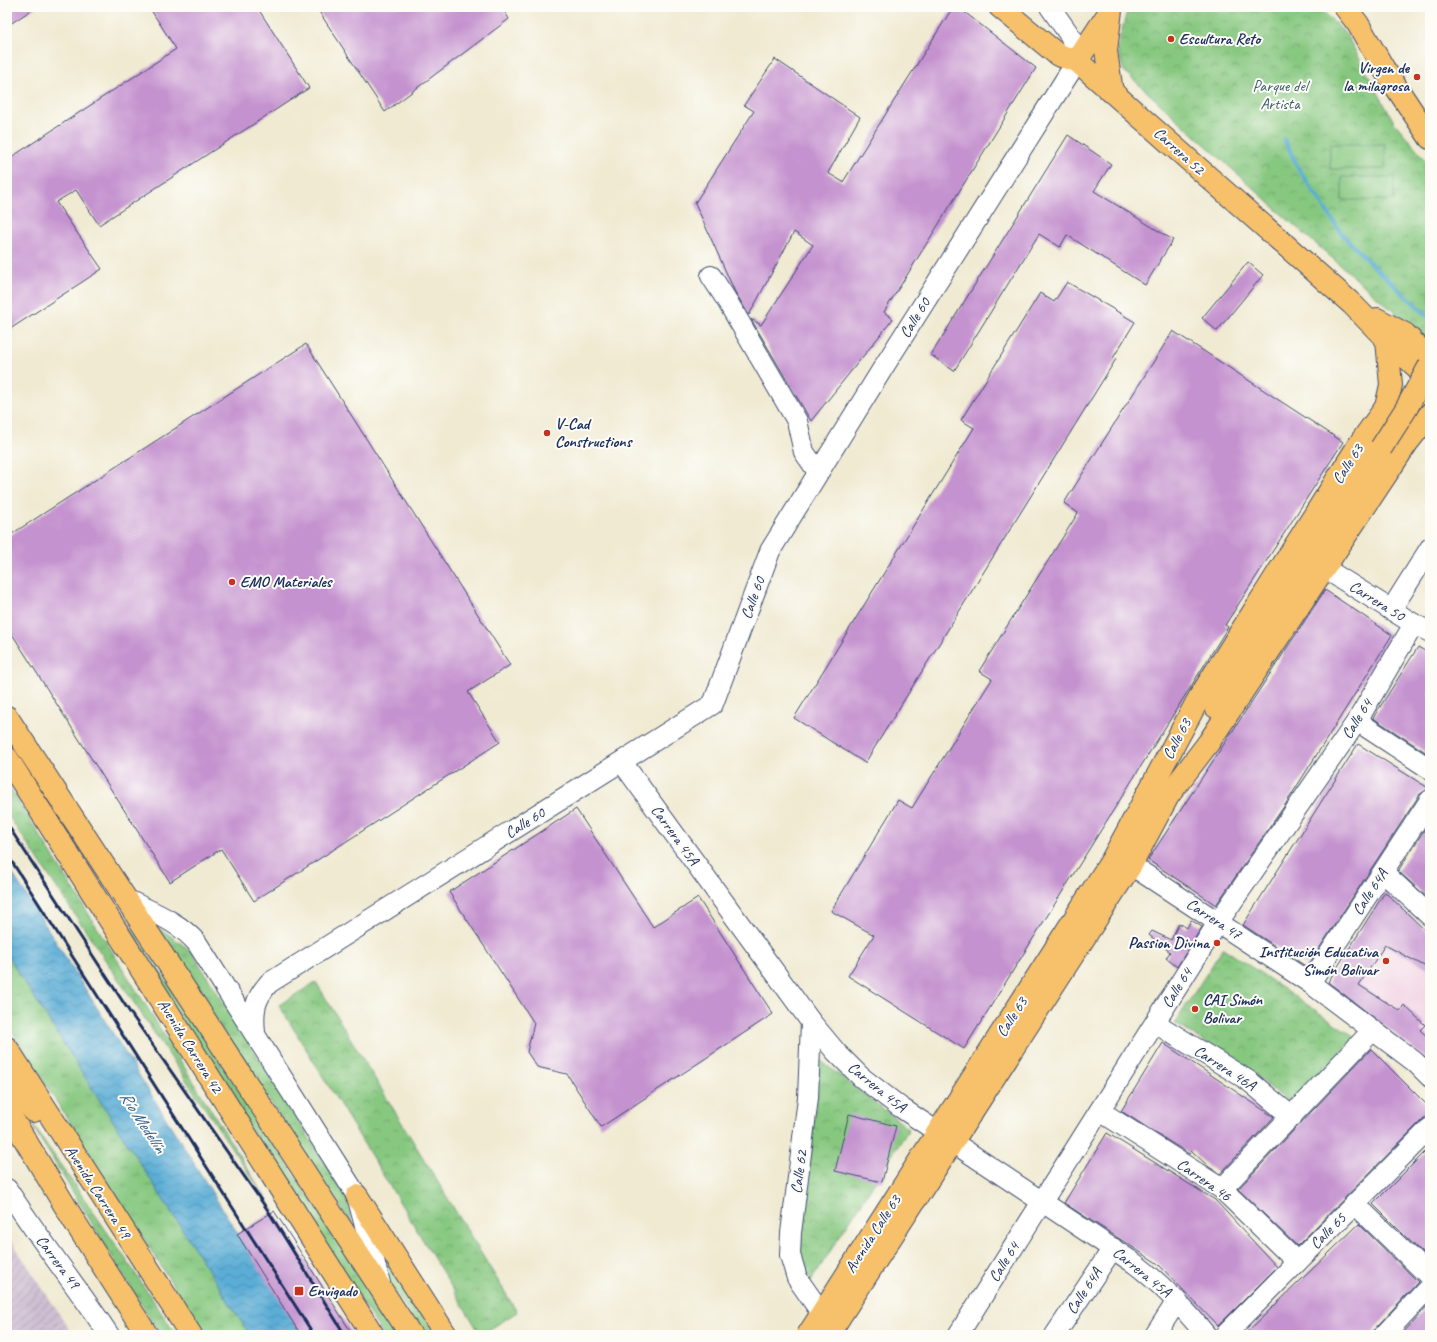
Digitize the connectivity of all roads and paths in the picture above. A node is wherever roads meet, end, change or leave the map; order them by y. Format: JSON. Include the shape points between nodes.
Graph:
{"nodes":[{"id":1,"x":1000,"y":7,"type":"edge"},
{"id":2,"x":1050,"y":7,"type":"edge"},
{"id":3,"x":1346,"y":7,"type":"edge"},
{"id":4,"x":1112,"y":9,"type":"edge"},
{"id":5,"x":1077,"y":62,"type":"junction"},
{"id":6,"x":1384,"y":69,"type":"junction"},
{"id":7,"x":1112,"y":92,"type":"junction"},
{"id":8,"x":1430,"y":138,"type":"edge"},
{"id":9,"x":1430,"y":152,"type":"edge"},
{"id":10,"x":711,"y":276,"type":"dead end"},
{"id":11,"x":1352,"y":304,"type":"junction"},
{"id":12,"x":1387,"y":340,"type":"junction"},
{"id":13,"x":1430,"y":359,"type":"edge"},
{"id":14,"x":1430,"y":365,"type":"edge"},
{"id":15,"x":1430,"y":379,"type":"edge"},
{"id":16,"x":1386,"y":407,"type":"junction"},
{"id":17,"x":1430,"y":414,"type":"edge"},
{"id":18,"x":1412,"y":436,"type":"junction"},
{"id":19,"x":1360,"y":443,"type":"junction"},
{"id":20,"x":1391,"y":466,"type":"junction"},
{"id":21,"x":818,"y":472,"type":"junction"},
{"id":22,"x":1430,"y":548,"type":"edge"},
{"id":23,"x":1324,"y":568,"type":"junction"},
{"id":24,"x":1391,"y":610,"type":"junction"},
{"id":25,"x":1422,"y":628,"type":"edge"},
{"id":26,"x":7,"y":717,"type":"edge"},
{"id":27,"x":1357,"y":721,"type":"junction"},
{"id":28,"x":7,"y":758,"type":"edge"},
{"id":29,"x":622,"y":762,"type":"junction"},
{"id":30,"x":1430,"y":770,"type":"edge"},
{"id":31,"x":1168,"y":796,"type":"junction"},
{"id":32,"x":1430,"y":800,"type":"edge"},
{"id":33,"x":1130,"y":865,"type":"junction"},
{"id":34,"x":1384,"y":872,"type":"junction"},
{"id":35,"x":126,"y":899,"type":"junction"},
{"id":36,"x":1430,"y":916,"type":"edge"},
{"id":37,"x":1219,"y":921,"type":"junction"},
{"id":38,"x":1310,"y":983,"type":"junction"},
{"id":39,"x":811,"y":1022,"type":"junction"},
{"id":40,"x":1155,"y":1023,"type":"junction"},
{"id":41,"x":1373,"y":1030,"type":"junction"},
{"id":42,"x":255,"y":1033,"type":"junction"},
{"id":43,"x":7,"y":1048,"type":"edge"},
{"id":44,"x":1430,"y":1076,"type":"edge"},
{"id":45,"x":7,"y":1080,"type":"edge"},
{"id":46,"x":7,"y":1110,"type":"edge"},
{"id":47,"x":1100,"y":1111,"type":"junction"},
{"id":48,"x":1292,"y":1117,"type":"junction"},
{"id":49,"x":1430,"y":1128,"type":"edge"},
{"id":50,"x":946,"y":1137,"type":"junction"},
{"id":51,"x":75,"y":1156,"type":"junction"},
{"id":52,"x":7,"y":1189,"type":"edge"},
{"id":53,"x":1222,"y":1189,"type":"junction"},
{"id":54,"x":357,"y":1196,"type":"junction"},
{"id":55,"x":1043,"y":1201,"type":"junction"},
{"id":56,"x":1355,"y":1204,"type":"junction"},
{"id":57,"x":1113,"y":1248,"type":"junction"},
{"id":58,"x":1297,"y":1262,"type":"junction"},
{"id":59,"x":1430,"y":1277,"type":"edge"},
{"id":60,"x":1430,"y":1286,"type":"edge"},
{"id":61,"x":383,"y":1292,"type":"junction"},
{"id":62,"x":1177,"y":1301,"type":"junction"},
{"id":63,"x":822,"y":1314,"type":"junction"},
{"id":64,"x":109,"y":1335,"type":"edge"},
{"id":65,"x":147,"y":1335,"type":"edge"},
{"id":66,"x":191,"y":1335,"type":"edge"},
{"id":67,"x":373,"y":1335,"type":"edge"},
{"id":68,"x":411,"y":1335,"type":"edge"},
{"id":69,"x":446,"y":1335,"type":"edge"},
{"id":70,"x":808,"y":1335,"type":"edge"},
{"id":71,"x":828,"y":1335,"type":"edge"},
{"id":72,"x":958,"y":1335,"type":"edge"},
{"id":73,"x":1055,"y":1335,"type":"edge"},
{"id":74,"x":1155,"y":1335,"type":"edge"},
{"id":75,"x":1206,"y":1335,"type":"edge"},
{"id":76,"x":1225,"y":1335,"type":"edge"},
{"id":77,"x":1384,"y":1335,"type":"edge"}],
"edges":[{"from":1,"to":5,"type":"main road","name":"Carrera 52","via":[[1058,55]]},
{"from":2,"to":5,"type":"street","via":[[1070,37]]},
{"from":3,"to":6,"type":"main road"},
{"from":4,"to":5,"type":"main road","name":"Calle 60"},
{"from":4,"to":7,"type":"main road","via":[[1106,51]]},
{"from":5,"to":7,"type":"main road","name":"Carrera 52"},
{"from":5,"to":21,"type":"street","name":"Calle 60"},
{"from":6,"to":8,"type":"main road"},
{"from":6,"to":9,"type":"main road"},
{"from":7,"to":11,"type":"main road","name":"Carrera 52"},
{"from":10,"to":21,"type":"street","via":[[797,421],[804,452]]},
{"from":11,"to":12,"type":"main road","name":"Carrera 52"},
{"from":11,"to":13,"type":"main road","name":"Carrera 52","via":[[1405,334]]},
{"from":12,"to":15,"type":"main road","name":"Carrera 52"},
{"from":12,"to":16,"type":"main road","name":"Calle 63","via":[[1391,385]]},
{"from":14,"to":31,"type":"main road","bridge":true,"via":[[1406,409],[1240,666]]},
{"from":16,"to":18,"type":"main road","via":[[1389,427],[1396,434]]},
{"from":16,"to":19,"type":"main road","name":"Calle 63"},
{"from":17,"to":18,"type":"main road","name":"Calle 63"},
{"from":18,"to":20,"type":"main road","name":"Calle 63"},
{"from":19,"to":20,"type":"main road","via":[[1380,444],[1390,454]]},
{"from":19,"to":50,"type":"main road","name":"Calle 63","via":[[1199,698],[1112,860]]},
{"from":20,"to":23,"type":"main road","name":"Calle 63"},
{"from":21,"to":29,"type":"street","name":"Calle 60","via":[[770,551],[713,704]]},
{"from":22,"to":24,"type":"street"},
{"from":23,"to":24,"type":"street","name":"Carrera 50"},
{"from":23,"to":31,"type":"main road","name":"Calle 63","via":[[1209,742]]},
{"from":24,"to":25,"type":"street","name":"Carrera 50"},
{"from":25,"to":27,"type":"street","name":"Calle 64"},
{"from":26,"to":35,"type":"main road","name":"Avenida Carrera 42"},
{"from":27,"to":30,"type":"street"},
{"from":27,"to":37,"type":"street","name":"Calle 64"},
{"from":28,"to":67,"type":"main road","name":"Avenida Carrera 42"},
{"from":29,"to":39,"type":"street","name":"Carrera 45A"},
{"from":29,"to":42,"type":"street","name":"Calle 60","via":[[269,983],[260,992],[255,1004]]},
{"from":31,"to":33,"type":"main road","name":"Calle 63"},
{"from":32,"to":34,"type":"street","name":"Calle 64A"},
{"from":33,"to":37,"type":"street","name":"Carrera 47"},
{"from":33,"to":50,"type":"main road","name":"Calle 63"},
{"from":34,"to":36,"type":"street"},
{"from":34,"to":38,"type":"street","name":"Calle 64A"},
{"from":35,"to":42,"type":"street","name":"Avenida Carrera 42","via":[[174,922],[187,932]]},
{"from":35,"to":61,"type":"main road","name":"Avenida Carrera 42"},
{"from":37,"to":38,"type":"street","name":"Carrera 47"},
{"from":37,"to":40,"type":"street","name":"Calle 64"},
{"from":38,"to":41,"type":"street","name":"Carrera 47"},
{"from":39,"to":50,"type":"street","name":"Carrera 45A","via":[[861,1078]]},
{"from":39,"to":63,"type":"street","name":"Calle 62","via":[[808,1098],[790,1255],[796,1278]]},
{"from":40,"to":47,"type":"street","name":"Calle 64"},
{"from":40,"to":48,"type":"street","name":"Carrera 46A","via":[[1249,1081]]},
{"from":41,"to":44,"type":"street","name":"Carrera 47"},
{"from":41,"to":48,"type":"street"},
{"from":42,"to":54,"type":"street","name":"Avenida Carrera 42"},
{"from":43,"to":51,"type":"main road","name":"Avenida Carrera 49"},
{"from":45,"to":51,"type":"main road"},
{"from":46,"to":65,"type":"main road","name":"Avenida Carrera 49"},
{"from":47,"to":53,"type":"street","name":"Carrera 46"},
{"from":47,"to":55,"type":"street","name":"Calle 64"},
{"from":48,"to":53,"type":"street"},
{"from":49,"to":56,"type":"street","name":"Calle 65"},
{"from":50,"to":55,"type":"street","name":"Carrera 45A"},
{"from":50,"to":63,"type":"main road","name":"Avenida Calle 63"},
{"from":50,"to":71,"type":"main road","name":"Avenida Calle 63"},
{"from":51,"to":66,"type":"main road","name":"Avenida Carrera 49"},
{"from":52,"to":64,"type":"street","name":"Carrera 49"},
{"from":53,"to":58,"type":"street","name":"Carrera 46"},
{"from":54,"to":61,"type":"street","name":"Avenida Carrera 42"},
{"from":54,"to":69,"type":"main road"},
{"from":55,"to":57,"type":"street","name":"Carrera 45A"},
{"from":55,"to":72,"type":"street","name":"Calle 64"},
{"from":56,"to":58,"type":"street","name":"Calle 65"},
{"from":56,"to":59,"type":"street"},
{"from":57,"to":62,"type":"street","name":"Carrera 45A","via":[[1157,1280]]},
{"from":57,"to":73,"type":"street","name":"Calle 64A"},
{"from":58,"to":76,"type":"street","name":"Calle 65"},
{"from":60,"to":77,"type":"street"},
{"from":61,"to":68,"type":"main road","name":"Avenida Carrera 42"},
{"from":62,"to":74,"type":"street"},
{"from":62,"to":75,"type":"street","name":"Carrera 45A"},
{"from":63,"to":70,"type":"main road","name":"Avenida Calle 63"}]}
